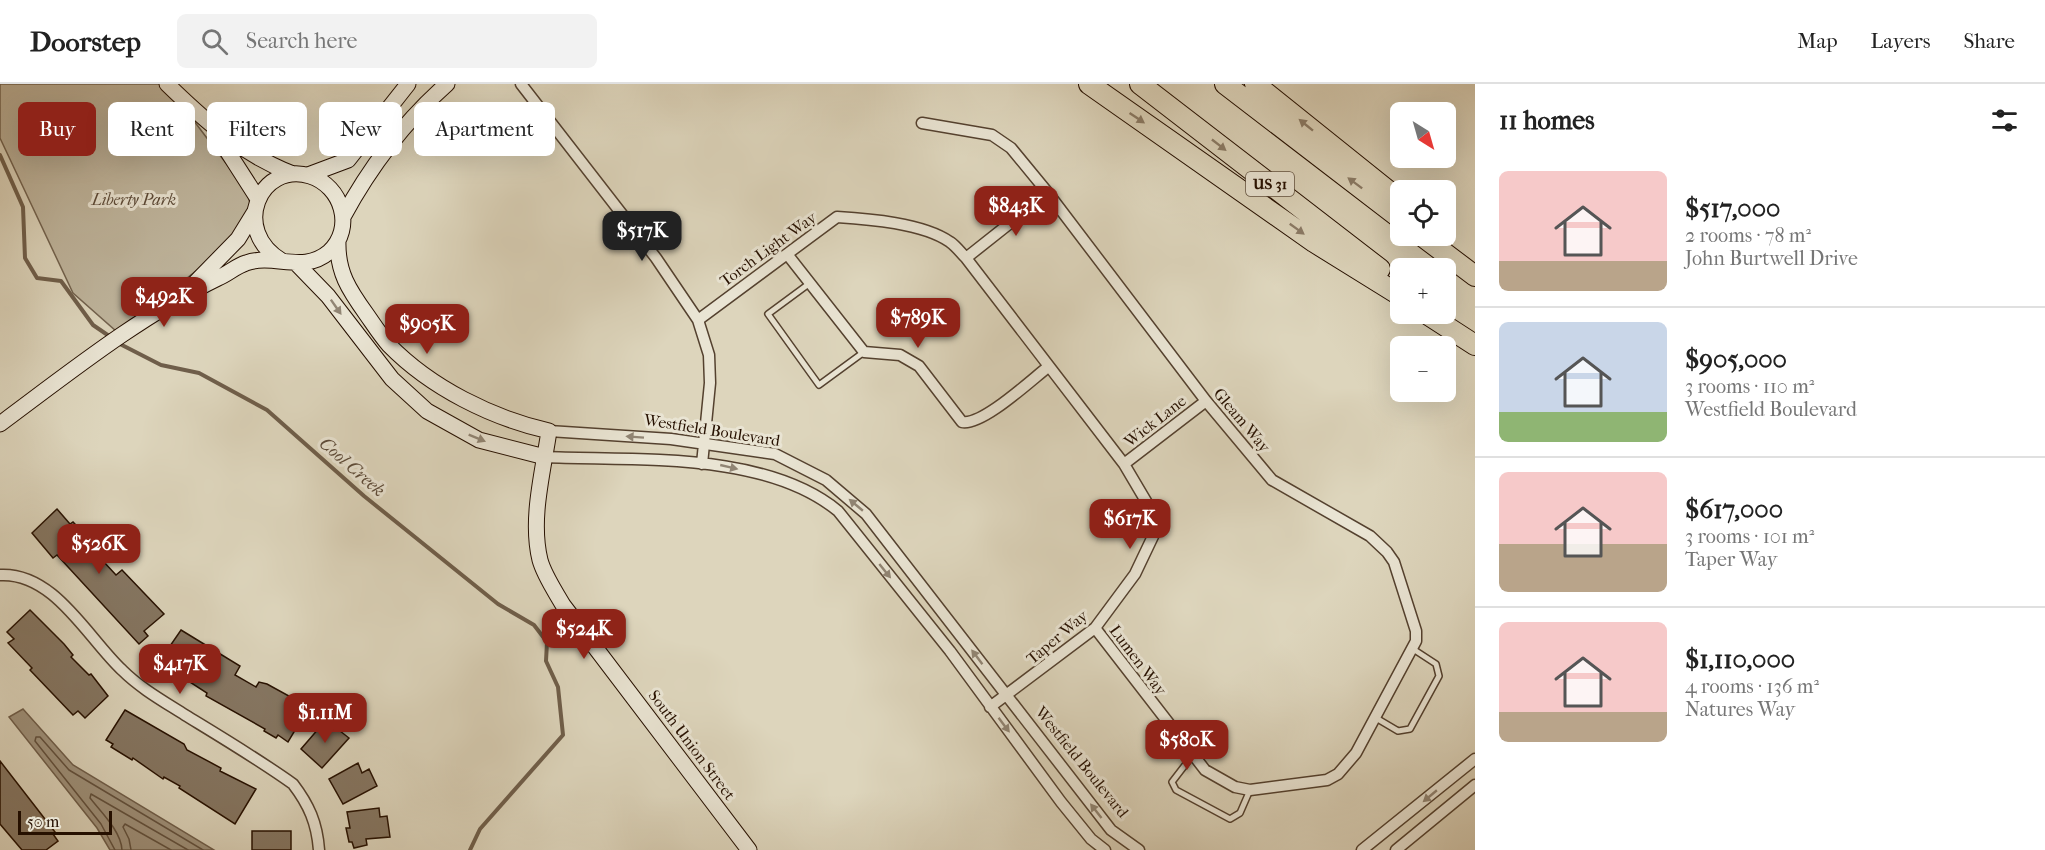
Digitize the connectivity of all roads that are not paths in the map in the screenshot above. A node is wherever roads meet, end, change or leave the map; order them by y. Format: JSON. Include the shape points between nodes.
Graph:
{"nodes":[{"id":1,"x":167,"y":84,"type":"edge"},
{"id":2,"x":408,"y":84,"type":"edge"},
{"id":3,"x":447,"y":84,"type":"edge"},
{"id":4,"x":522,"y":84,"type":"edge"},
{"id":5,"x":1089,"y":84,"type":"edge"},
{"id":6,"x":1140,"y":84,"type":"edge"},
{"id":7,"x":1225,"y":84,"type":"edge"},
{"id":8,"x":1255,"y":84,"type":"edge"},
{"id":9,"x":207,"y":122,"type":"edge"},
{"id":10,"x":922,"y":123,"type":"dead end"},
{"id":11,"x":228,"y":156,"type":"edge"},
{"id":12,"x":254,"y":156,"type":"edge"},
{"id":13,"x":301,"y":175,"type":"junction"},
{"id":14,"x":1390,"y":192,"type":"edge"},
{"id":15,"x":1048,"y":193,"type":"junction"},
{"id":16,"x":256,"y":206,"type":"junction"},
{"id":17,"x":1390,"y":211,"type":"edge"},
{"id":18,"x":343,"y":217,"type":"junction"},
{"id":19,"x":338,"y":241,"type":"junction"},
{"id":20,"x":1435,"y":246,"type":"edge"},
{"id":21,"x":1453,"y":246,"type":"edge"},
{"id":22,"x":787,"y":254,"type":"junction"},
{"id":23,"x":966,"y":258,"type":"junction"},
{"id":24,"x":290,"y":262,"type":"junction"},
{"id":25,"x":1475,"y":264,"type":"edge"},
{"id":26,"x":1475,"y":276,"type":"edge"},
{"id":27,"x":1390,"y":277,"type":"edge"},
{"id":28,"x":810,"y":283,"type":"junction"},
{"id":29,"x":1390,"y":289,"type":"edge"},
{"id":30,"x":183,"y":295,"type":"junction"},
{"id":31,"x":698,"y":320,"type":"junction"},
{"id":32,"x":1444,"y":324,"type":"edge"},
{"id":33,"x":1451,"y":324,"type":"edge"},
{"id":34,"x":1475,"y":343,"type":"edge"},
{"id":35,"x":864,"y":352,"type":"junction"},
{"id":36,"x":1048,"y":367,"type":"junction"},
{"id":37,"x":1206,"y":401,"type":"junction"},
{"id":38,"x":0,"y":424,"type":"edge"},
{"id":39,"x":549,"y":431,"type":"junction"},
{"id":40,"x":705,"y":444,"type":"junction"},
{"id":41,"x":545,"y":457,"type":"junction"},
{"id":42,"x":702,"y":464,"type":"junction"},
{"id":43,"x":1124,"y":464,"type":"junction"},
{"id":44,"x":0,"y":575,"type":"edge"},
{"id":45,"x":1095,"y":628,"type":"junction"},
{"id":46,"x":1413,"y":649,"type":"junction"},
{"id":47,"x":1007,"y":697,"type":"junction"},
{"id":48,"x":990,"y":707,"type":"junction"},
{"id":49,"x":1376,"y":718,"type":"junction"},
{"id":50,"x":1192,"y":756,"type":"junction"},
{"id":51,"x":1475,"y":759,"type":"edge"},
{"id":52,"x":1338,"y":774,"type":"joint"},
{"id":53,"x":1475,"y":785,"type":"edge"},
{"id":54,"x":1250,"y":790,"type":"junction"},
{"id":55,"x":319,"y":850,"type":"edge"},
{"id":56,"x":749,"y":850,"type":"edge"},
{"id":57,"x":1105,"y":850,"type":"edge"},
{"id":58,"x":1139,"y":850,"type":"edge"},
{"id":59,"x":1362,"y":850,"type":"edge"},
{"id":60,"x":1396,"y":850,"type":"edge"}],
"edges":[{"from":1,"to":9,"type":"street"},
{"from":2,"to":13,"type":"street","via":[[348,160]]},
{"from":3,"to":18,"type":"street","via":[[403,127],[362,182]]},
{"from":4,"to":31,"type":"street","via":[[656,258]]},
{"from":5,"to":29,"type":"highway","one_way":true,"via":[[1314,242]]},
{"from":6,"to":27,"type":"highway","number":"US 31","one_way":true},
{"from":17,"to":7,"type":"highway","one_way":true},
{"from":14,"to":8,"type":"highway","one_way":true},
{"from":10,"to":15,"type":"street","name":"Gleam Way","via":[[992,135],[1011,148]]},
{"from":11,"to":16,"type":"street"},
{"from":12,"to":13,"type":"street"},
{"from":13,"to":16,"type":"street","via":[[279,179],[267,187]]},
{"from":13,"to":18,"type":"street","via":[[322,181],[333,190]]},
{"from":15,"to":23,"type":"street"},
{"from":15,"to":37,"type":"street","name":"Gleam Way"},
{"from":16,"to":24,"type":"street","via":[[254,228],[260,242],[269,254]]},
{"from":16,"to":30,"type":"street","via":[[238,239]]},
{"from":18,"to":19,"type":"street"},
{"from":19,"to":24,"type":"street","via":[[320,258]]},
{"from":19,"to":39,"type":"street","name":"Westfield Boulevard","via":[[339,266],[346,285],[388,344],[424,374],[472,403],[514,423]]},
{"from":20,"to":26,"type":"highway"},
{"from":21,"to":25,"type":"highway"},
{"from":22,"to":23,"type":"street","name":"Torch Light Way","via":[[837,217],[870,219],[933,232]]},
{"from":22,"to":28,"type":"street"},
{"from":22,"to":31,"type":"street","name":"Torch Light Way"},
{"from":23,"to":36,"type":"street","name":"Torch Light Way"},
{"from":24,"to":30,"type":"street","via":[[245,263]]},
{"from":24,"to":41,"type":"street","name":"Westfield Boulevard","one_way":true,"via":[[328,296],[392,379],[427,411],[479,440]]},
{"from":28,"to":35,"type":"street"},
{"from":28,"to":35,"type":"lane","via":[[768,314],[819,385]]},
{"from":30,"to":38,"type":"street"},
{"from":31,"to":40,"type":"street","via":[[709,354]]},
{"from":32,"to":34,"type":"highway"},
{"from":33,"to":34,"type":"highway"},
{"from":35,"to":36,"type":"street","via":[[900,355],[919,366],[962,422],[971,424]]},
{"from":36,"to":43,"type":"street","name":"Taper Way"},
{"from":37,"to":43,"type":"street","name":"Wick Lane"},
{"from":37,"to":46,"type":"street","name":"Gleam Way","via":[[1272,480],[1370,537],[1387,552],[1394,562],[1416,631]]},
{"from":40,"to":39,"type":"street","name":"Westfield Boulevard","one_way":true},
{"from":39,"to":41,"type":"street","name":"South Union Street"},
{"from":40,"to":42,"type":"street"},
{"from":47,"to":40,"type":"street","name":"Westfield Boulevard","one_way":true,"via":[[889,541],[842,493],[826,480],[775,454]]},
{"from":41,"to":42,"type":"street","name":"Westfield Boulevard"},
{"from":41,"to":56,"type":"street","name":"South Union Street","via":[[537,534],[540,561],[547,576],[563,605]]},
{"from":42,"to":48,"type":"street","name":"Westfield Boulevard","one_way":true,"via":[[791,482],[820,496],[838,511]]},
{"from":43,"to":45,"type":"street","name":"Taper Way","via":[[1154,513],[1155,532],[1135,574]]},
{"from":44,"to":55,"type":"street","via":[[31,580],[51,594],[132,679],[293,784],[308,805]]},
{"from":45,"to":47,"type":"street","name":"Taper Way"},
{"from":45,"to":50,"type":"street","name":"Lumen Way"},
{"from":46,"to":49,"type":"street","name":"Gleam Way"},
{"from":46,"to":49,"type":"lane","via":[[1436,664],[1439,676],[1410,729],[1404,731]]},
{"from":47,"to":48,"type":"street","name":"Taper Way"},
{"from":58,"to":47,"type":"street","name":"Westfield Boulevard","one_way":true,"via":[[1111,830]]},
{"from":48,"to":57,"type":"street","name":"Westfield Boulevard","one_way":true,"via":[[1061,802]]},
{"from":49,"to":52,"type":"street","name":"Gleam Way","via":[[1356,753]]},
{"from":50,"to":54,"type":"street","name":"Lumen Way","via":[[1220,780]]},
{"from":50,"to":54,"type":"lane","via":[[1172,782],[1176,790],[1230,819],[1240,813]]},
{"from":51,"to":59,"type":"street","one_way":true},
{"from":52,"to":54,"type":"street","name":"Lumen Way","via":[[1327,780]]},
{"from":53,"to":60,"type":"street"}]}
